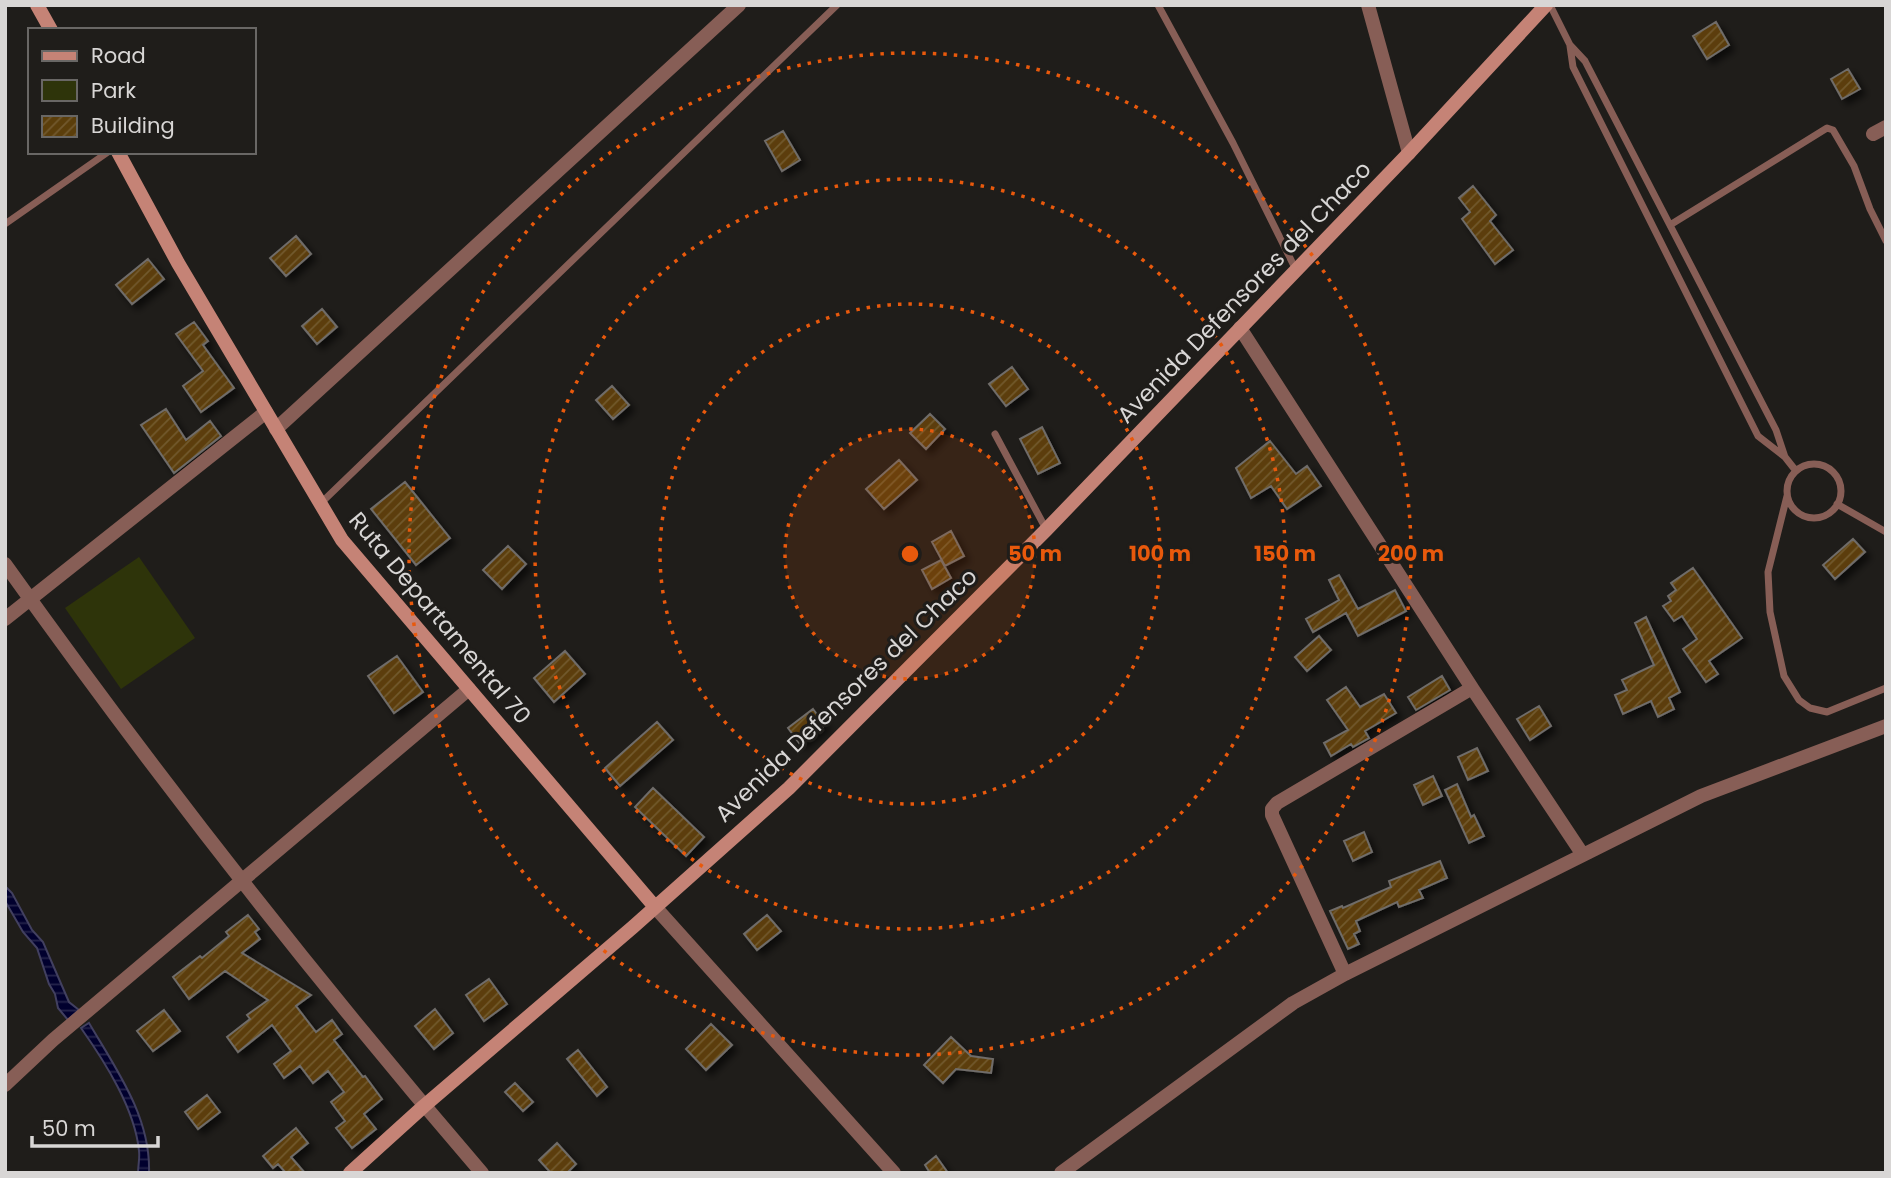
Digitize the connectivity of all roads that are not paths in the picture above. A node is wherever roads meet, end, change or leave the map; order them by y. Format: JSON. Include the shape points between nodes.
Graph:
{"nodes":[{"id":1,"x":37,"y":5,"type":"edge"},
{"id":2,"x":738,"y":5,"type":"edge"},
{"id":3,"x":837,"y":5,"type":"edge"},
{"id":4,"x":1158,"y":5,"type":"edge"},
{"id":5,"x":1368,"y":5,"type":"edge"},
{"id":6,"x":1548,"y":5,"type":"edge"},
{"id":7,"x":50,"y":28,"type":"edge"},
{"id":8,"x":1570,"y":45,"type":"junction"},
{"id":9,"x":1409,"y":153,"type":"junction"},
{"id":10,"x":105,"y":154,"type":"edge"},
{"id":11,"x":119,"y":154,"type":"edge"},
{"id":12,"x":5,"y":224,"type":"edge"},
{"id":13,"x":1670,"y":225,"type":"junction"},
{"id":14,"x":1886,"y":241,"type":"edge"},
{"id":15,"x":1296,"y":270,"type":"junction"},
{"id":16,"x":1240,"y":328,"type":"junction"},
{"id":17,"x":266,"y":412,"type":"junction"},
{"id":18,"x":276,"y":429,"type":"junction"},
{"id":19,"x":995,"y":434,"type":"dead end"},
{"id":20,"x":1785,"y":457,"type":"junction"},
{"id":21,"x":1796,"y":471,"type":"junction"},
{"id":22,"x":1787,"y":496,"type":"junction"},
{"id":23,"x":320,"y":503,"type":"junction"},
{"id":24,"x":1837,"y":504,"type":"junction"},
{"id":25,"x":1046,"y":530,"type":"junction"},
{"id":26,"x":1886,"y":532,"type":"edge"},
{"id":27,"x":5,"y":564,"type":"edge"},
{"id":28,"x":30,"y":599,"type":"junction"},
{"id":29,"x":5,"y":619,"type":"edge"},
{"id":30,"x":1472,"y":688,"type":"junction"},
{"id":31,"x":1886,"y":688,"type":"edge"},
{"id":32,"x":469,"y":690,"type":"junction"},
{"id":33,"x":1886,"y":726,"type":"edge"},
{"id":34,"x":1583,"y":855,"type":"junction"},
{"id":35,"x":242,"y":882,"type":"junction"},
{"id":36,"x":655,"y":907,"type":"junction"},
{"id":37,"x":1345,"y":974,"type":"junction"},
{"id":38,"x":5,"y":1085,"type":"edge"},
{"id":39,"x":424,"y":1106,"type":"junction"},
{"id":40,"x":350,"y":1173,"type":"edge"},
{"id":41,"x":482,"y":1173,"type":"edge"},
{"id":42,"x":894,"y":1173,"type":"edge"},
{"id":43,"x":1061,"y":1173,"type":"edge"}],
"edges":[{"from":1,"to":7,"type":"main road"},
{"from":2,"to":18,"type":"street"},
{"from":3,"to":23,"type":"lane"},
{"from":4,"to":15,"type":"lane"},
{"from":5,"to":9,"type":"street"},
{"from":6,"to":8,"type":"lane"},
{"from":6,"to":9,"type":"main road","name":"Avenida Defensores del Chaco"},
{"from":8,"to":13,"type":"lane","via":[[1585,61]]},
{"from":8,"to":20,"type":"lane","via":[[1573,67],[1758,436]]},
{"from":9,"to":15,"type":"main road","name":"Avenida Defensores del Chaco"},
{"from":10,"to":12,"type":"lane"},
{"from":11,"to":17,"type":"main road","name":"Ruta Departamental 70"},
{"from":13,"to":14,"type":"lane","via":[[1827,128],[1833,130],[1854,166]]},
{"from":13,"to":20,"type":"lane","via":[[1776,430]]},
{"from":15,"to":16,"type":"main road","name":"Avenida Defensores del Chaco"},
{"from":16,"to":25,"type":"main road","name":"Avenida Defensores del Chaco"},
{"from":16,"to":30,"type":"street"},
{"from":17,"to":18,"type":"main road","name":"Ruta Departamental 70"},
{"from":17,"to":28,"type":"street"},
{"from":18,"to":23,"type":"main road","name":"Ruta Departamental 70"},
{"from":19,"to":25,"type":"lane"},
{"from":20,"to":21,"type":"lane"},
{"from":21,"to":22,"type":"lane"},
{"from":21,"to":24,"type":"lane","via":[[1813,464],[1830,470],[1840,486]]},
{"from":22,"to":24,"type":"lane","via":[[1797,512],[1814,518]]},
{"from":22,"to":31,"type":"lane","via":[[1768,572],[1770,612],[1784,676],[1799,700],[1827,712]]},
{"from":23,"to":32,"type":"main road","name":"Ruta Departamental 70","via":[[342,540]]},
{"from":24,"to":26,"type":"lane"},
{"from":25,"to":36,"type":"main road","name":"Avenida Defensores del Chaco","via":[[789,788]]},
{"from":27,"to":28,"type":"street"},
{"from":28,"to":29,"type":"street"},
{"from":28,"to":35,"type":"street"},
{"from":30,"to":34,"type":"street"},
{"from":30,"to":37,"type":"street","via":[[1272,809]]},
{"from":32,"to":35,"type":"street"},
{"from":32,"to":36,"type":"main road","name":"Ruta Departamental 70"},
{"from":33,"to":34,"type":"street","via":[[1701,796]]},
{"from":34,"to":37,"type":"street"},
{"from":35,"to":38,"type":"street"},
{"from":35,"to":39,"type":"street"},
{"from":36,"to":39,"type":"main road","name":"Avenida Defensores del Chaco"},
{"from":36,"to":42,"type":"street"},
{"from":37,"to":43,"type":"street","via":[[1293,1003]]},
{"from":39,"to":40,"type":"main road","name":"Avenida Defensores del Chaco"},
{"from":39,"to":41,"type":"street"}]}
